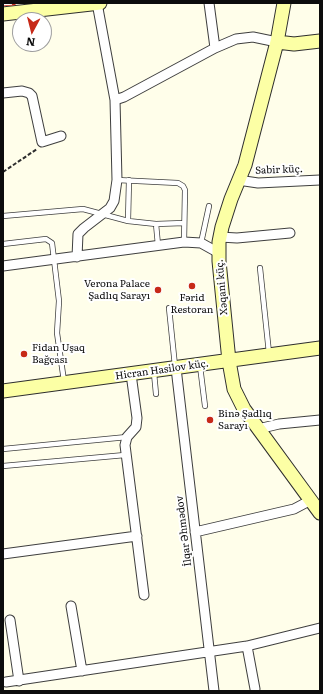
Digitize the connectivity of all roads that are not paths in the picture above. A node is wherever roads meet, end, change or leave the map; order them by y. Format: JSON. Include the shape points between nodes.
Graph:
{"nodes":[{"id":1,"x":99,"y":3,"type":"edge"},
{"id":2,"x":209,"y":3,"type":"edge"},
{"id":3,"x":284,"y":3,"type":"edge"},
{"id":4,"x":3,"y":14,"type":"edge"},
{"id":5,"x":320,"y":41,"type":"edge"},
{"id":6,"x":277,"y":42,"type":"junction"},
{"id":7,"x":215,"y":48,"type":"junction"},
{"id":8,"x":3,"y":93,"type":"edge"},
{"id":9,"x":115,"y":100,"type":"junction"},
{"id":10,"x":61,"y":136,"type":"dead end"},
{"id":11,"x":117,"y":180,"type":"junction"},
{"id":12,"x":129,"y":180,"type":"junction"},
{"id":13,"x":238,"y":180,"type":"junction"},
{"id":14,"x":320,"y":180,"type":"edge"},
{"id":15,"x":209,"y":206,"type":"dead end"},
{"id":16,"x":101,"y":214,"type":"junction"},
{"id":17,"x":3,"y":216,"type":"edge"},
{"id":18,"x":128,"y":221,"type":"junction"},
{"id":19,"x":184,"y":223,"type":"junction"},
{"id":20,"x":156,"y":224,"type":"junction"},
{"id":21,"x":290,"y":233,"type":"dead end"},
{"id":22,"x":220,"y":237,"type":"junction"},
{"id":23,"x":184,"y":242,"type":"junction"},
{"id":24,"x":201,"y":243,"type":"junction"},
{"id":25,"x":3,"y":244,"type":"edge"},
{"id":26,"x":158,"y":245,"type":"junction"},
{"id":27,"x":219,"y":254,"type":"junction"},
{"id":28,"x":77,"y":257,"type":"junction"},
{"id":29,"x":54,"y":260,"type":"junction"},
{"id":30,"x":3,"y":266,"type":"edge"},
{"id":31,"x":260,"y":268,"type":"dead end"},
{"id":32,"x":169,"y":308,"type":"dead end"},
{"id":33,"x":320,"y":348,"type":"edge"},
{"id":34,"x":269,"y":355,"type":"junction"},
{"id":35,"x":229,"y":361,"type":"junction"},
{"id":36,"x":200,"y":365,"type":"junction"},
{"id":37,"x":176,"y":368,"type":"junction"},
{"id":38,"x":153,"y":371,"type":"junction"},
{"id":39,"x":131,"y":374,"type":"junction"},
{"id":40,"x":65,"y":383,"type":"junction"},
{"id":41,"x":3,"y":391,"type":"edge"},
{"id":42,"x":156,"y":394,"type":"dead end"},
{"id":43,"x":205,"y":406,"type":"dead end"},
{"id":44,"x":320,"y":420,"type":"edge"},
{"id":45,"x":258,"y":429,"type":"junction"},
{"id":46,"x":127,"y":437,"type":"junction"},
{"id":47,"x":3,"y":449,"type":"edge"},
{"id":48,"x":125,"y":455,"type":"junction"},
{"id":49,"x":3,"y":466,"type":"edge"},
{"id":50,"x":311,"y":500,"type":"junction"},
{"id":51,"x":320,"y":513,"type":"edge"},
{"id":52,"x":195,"y":532,"type":"junction"},
{"id":53,"x":137,"y":536,"type":"junction"},
{"id":54,"x":3,"y":554,"type":"edge"},
{"id":55,"x":144,"y":595,"type":"dead end"},
{"id":56,"x":71,"y":606,"type":"dead end"},
{"id":57,"x":10,"y":620,"type":"dead end"},
{"id":58,"x":320,"y":628,"type":"edge"},
{"id":59,"x":247,"y":646,"type":"junction"},
{"id":60,"x":209,"y":652,"type":"junction"},
{"id":61,"x":82,"y":672,"type":"junction"},
{"id":62,"x":19,"y":681,"type":"junction"},
{"id":63,"x":6,"y":682,"type":"dead end"},
{"id":64,"x":255,"y":689,"type":"dead end"},
{"id":65,"x":214,"y":691,"type":"edge"}],
"edges":[{"from":1,"to":4,"type":"street"},
{"from":1,"to":9,"type":"street"},
{"from":2,"to":7,"type":"street"},
{"from":3,"to":6,"type":"street","name":"Xəqani küç."},
{"from":5,"to":6,"type":"street","via":[[294,44]]},
{"from":6,"to":7,"type":"street","via":[[264,38],[244,37]]},
{"from":6,"to":13,"type":"street","name":"Xəqani küç.","via":[[245,164]]},
{"from":7,"to":9,"type":"street"},
{"from":8,"to":10,"type":"street","via":[[30,93],[42,142]]},
{"from":9,"to":11,"type":"street"},
{"from":11,"to":12,"type":"lane"},
{"from":11,"to":16,"type":"street","via":[[114,201],[110,208]]},
{"from":12,"to":18,"type":"lane"},
{"from":12,"to":19,"type":"lane","via":[[178,183],[183,186]]},
{"from":13,"to":14,"type":"street","name":"Sabir küç."},
{"from":13,"to":22,"type":"street","name":"Xəqani küç."},
{"from":15,"to":24,"type":"lane"},
{"from":16,"to":17,"type":"lane","via":[[84,208]]},
{"from":16,"to":18,"type":"lane"},
{"from":16,"to":28,"type":"street","via":[[78,234]]},
{"from":18,"to":20,"type":"lane"},
{"from":19,"to":20,"type":"lane"},
{"from":19,"to":23,"type":"lane"},
{"from":20,"to":26,"type":"lane"},
{"from":21,"to":22,"type":"street"},
{"from":22,"to":27,"type":"street","name":"Xəqani küç."},
{"from":23,"to":24,"type":"street"},
{"from":23,"to":26,"type":"street"},
{"from":24,"to":27,"type":"street"},
{"from":25,"to":29,"type":"lane","via":[[46,239],[52,243]]},
{"from":26,"to":28,"type":"street"},
{"from":27,"to":35,"type":"street","name":"Xəqani küç."},
{"from":28,"to":29,"type":"street"},
{"from":29,"to":30,"type":"street"},
{"from":29,"to":40,"type":"lane","via":[[59,301],[57,333]]},
{"from":31,"to":34,"type":"lane"},
{"from":32,"to":37,"type":"lane"},
{"from":33,"to":34,"type":"street","name":"Hicran Hasilov küç."},
{"from":34,"to":35,"type":"street","name":"Hicran Hasilov küç."},
{"from":35,"to":36,"type":"street","name":"Hicran Hasilov küç."},
{"from":35,"to":45,"type":"street","name":"Xəqani küç.","via":[[234,389]]},
{"from":36,"to":37,"type":"street","name":"Hicran Hasilov küç."},
{"from":36,"to":43,"type":"lane"},
{"from":37,"to":38,"type":"street","name":"Hicran Hasilov küç."},
{"from":37,"to":52,"type":"street","name":"İlqar Əhmədov"},
{"from":38,"to":39,"type":"street","name":"Hicran Hasilov küç."},
{"from":38,"to":42,"type":"lane"},
{"from":39,"to":40,"type":"street","name":"Hicran Hasilov küç."},
{"from":39,"to":46,"type":"street","via":[[137,418],[136,427]]},
{"from":40,"to":41,"type":"street","name":"Hicran Hasilov küç."},
{"from":44,"to":45,"type":"street"},
{"from":45,"to":50,"type":"street","name":"Xəqani küç."},
{"from":46,"to":47,"type":"lane"},
{"from":46,"to":48,"type":"street","via":[[124,445]]},
{"from":48,"to":49,"type":"lane"},
{"from":48,"to":53,"type":"street"},
{"from":50,"to":51,"type":"street","name":"Xəqani küç."},
{"from":50,"to":52,"type":"street","via":[[294,509]]},
{"from":52,"to":60,"type":"street","name":"İlqar Əhmədov"},
{"from":53,"to":54,"type":"street"},
{"from":53,"to":55,"type":"street"},
{"from":56,"to":61,"type":"street"},
{"from":57,"to":62,"type":"street"},
{"from":58,"to":59,"type":"street"},
{"from":59,"to":60,"type":"street"},
{"from":59,"to":64,"type":"street"},
{"from":60,"to":61,"type":"street"},
{"from":60,"to":65,"type":"street","name":"İlqar Əhmədov"},
{"from":61,"to":62,"type":"street"},
{"from":62,"to":63,"type":"street"}]}
